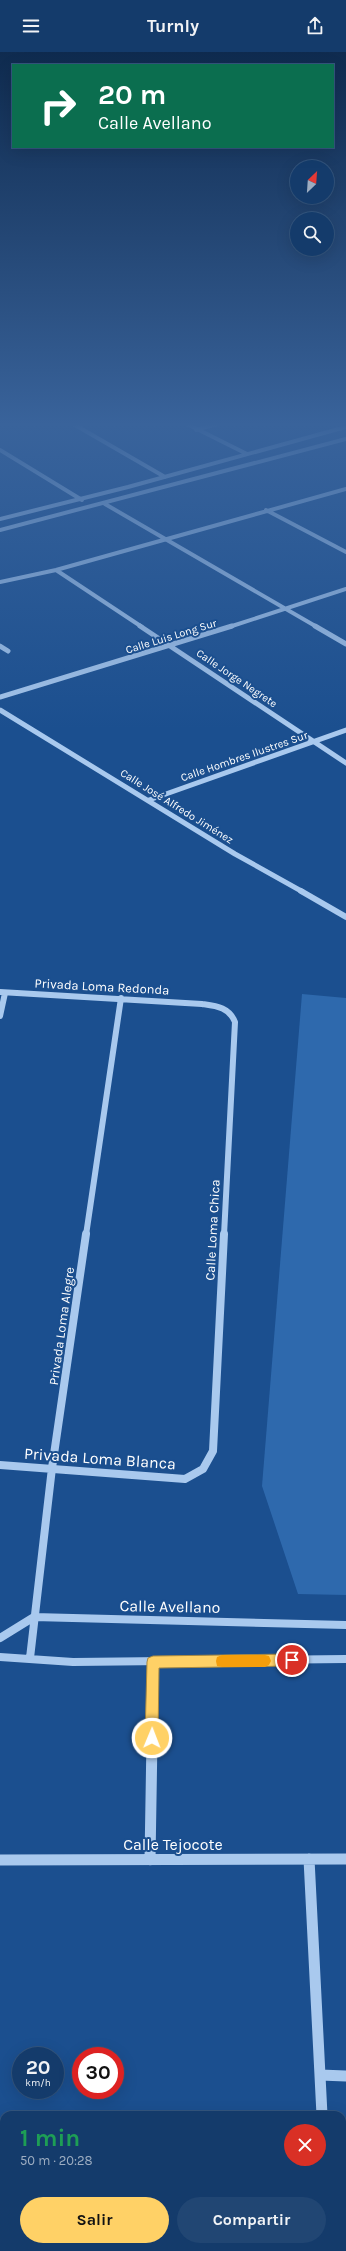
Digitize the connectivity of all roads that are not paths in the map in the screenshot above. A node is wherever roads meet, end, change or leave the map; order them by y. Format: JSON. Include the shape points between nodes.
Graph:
{"nodes":[{"id":1,"x":26,"y":524,"type":"edge"},
{"id":2,"x":137,"y":524,"type":"edge"},
{"id":3,"x":220,"y":524,"type":"edge"},
{"id":4,"x":292,"y":524,"type":"edge"},
{"id":5,"x":0,"y":530,"type":"edge"},
{"id":6,"x":164,"y":540,"type":"junction"},
{"id":7,"x":346,"y":552,"type":"edge"},
{"id":8,"x":56,"y":570,"type":"junction"},
{"id":9,"x":0,"y":582,"type":"edge"},
{"id":10,"x":346,"y":589,"type":"edge"},
{"id":11,"x":286,"y":608,"type":"junction"},
{"id":12,"x":346,"y":644,"type":"edge"},
{"id":13,"x":0,"y":646,"type":"edge"},
{"id":14,"x":171,"y":646,"type":"junction"},
{"id":15,"x":8,"y":651,"type":"dead end"},
{"id":16,"x":0,"y":697,"type":"edge"},
{"id":17,"x":0,"y":710,"type":"edge"},
{"id":18,"x":346,"y":730,"type":"edge"},
{"id":19,"x":314,"y":742,"type":"junction"},
{"id":20,"x":346,"y":763,"type":"edge"},
{"id":21,"x":149,"y":800,"type":"junction"},
{"id":22,"x":346,"y":917,"type":"edge"},
{"id":23,"x":2,"y":993,"type":"edge"},
{"id":24,"x":121,"y":998,"type":"junction"},
{"id":25,"x":202,"y":1004,"type":"joint"},
{"id":26,"x":0,"y":1016,"type":"edge"},
{"id":27,"x":0,"y":1465,"type":"edge"},
{"id":28,"x":52,"y":1468,"type":"junction"},
{"id":29,"x":197,"y":1475,"type":"joint"},
{"id":30,"x":34,"y":1618,"type":"junction"},
{"id":31,"x":346,"y":1625,"type":"edge"},
{"id":32,"x":0,"y":1638,"type":"edge"},
{"id":33,"x":0,"y":1657,"type":"edge"},
{"id":34,"x":30,"y":1658,"type":"junction"},
{"id":35,"x":346,"y":1660,"type":"edge"},
{"id":36,"x":153,"y":1662,"type":"junction"},
{"id":37,"x":309,"y":1859,"type":"junction"},
{"id":38,"x":346,"y":1859,"type":"edge"},
{"id":39,"x":0,"y":1860,"type":"edge"},
{"id":40,"x":150,"y":1860,"type":"junction"},
{"id":41,"x":320,"y":2075,"type":"junction"},
{"id":42,"x":346,"y":2076,"type":"edge"},
{"id":43,"x":322,"y":2111,"type":"edge"}],
"edges":[{"from":1,"to":5,"type":"street"},
{"from":2,"to":6,"type":"street"},
{"from":3,"to":6,"type":"street"},
{"from":4,"to":7,"type":"street"},
{"from":6,"to":8,"type":"street"},
{"from":6,"to":11,"type":"street"},
{"from":8,"to":9,"type":"street"},
{"from":8,"to":14,"type":"street","name":"Calle Jorge Negrete"},
{"from":10,"to":11,"type":"street","name":"Calle Luis Long Sur"},
{"from":11,"to":12,"type":"street"},
{"from":11,"to":14,"type":"street","name":"Calle Luis Long Sur"},
{"from":13,"to":15,"type":"street"},
{"from":14,"to":16,"type":"street","name":"Calle Luis Long Sur"},
{"from":14,"to":19,"type":"street","name":"Calle Jorge Negrete"},
{"from":17,"to":21,"type":"street","name":"Calle José Alfredo Jiménez"},
{"from":18,"to":19,"type":"street","name":"Calle Hombres Ilustres Sur"},
{"from":19,"to":20,"type":"street","name":"Calle Jorge Negrete"},
{"from":19,"to":21,"type":"street","name":"Calle Hombres Ilustres Sur"},
{"from":21,"to":22,"type":"street","name":"Calle José Alfredo Jiménez","via":[[235,854]]},
{"from":23,"to":24,"type":"street","name":"Privada Loma Redonda"},
{"from":23,"to":26,"type":"street"},
{"from":24,"to":25,"type":"street","name":"Privada Loma Redonda"},
{"from":24,"to":28,"type":"street","name":"Privada Loma Alegre"},
{"from":25,"to":29,"type":"street","name":"Calle Loma Chica","via":[[227,1010],[233,1014],[235,1022],[213,1451],[209,1463]]},
{"from":27,"to":28,"type":"street","name":"Privada Loma Blanca"},
{"from":28,"to":29,"type":"street","name":"Privada Loma Blanca","via":[[185,1479]]},
{"from":28,"to":30,"type":"street","name":"Privada Loma Alegre"},
{"from":30,"to":31,"type":"street","name":"Calle Avellano"},
{"from":30,"to":32,"type":"street"},
{"from":30,"to":34,"type":"street","name":"Privada Loma Alegre"},
{"from":33,"to":34,"type":"street"},
{"from":34,"to":36,"type":"street","via":[[73,1662]]},
{"from":35,"to":36,"type":"street"},
{"from":36,"to":40,"type":"street"},
{"from":37,"to":38,"type":"street","name":"Calle Tejocote"},
{"from":37,"to":40,"type":"street","name":"Calle Tejocote"},
{"from":37,"to":41,"type":"street"},
{"from":39,"to":40,"type":"street","name":"Calle Tejocote"},
{"from":41,"to":42,"type":"street"},
{"from":41,"to":43,"type":"street"}]}
